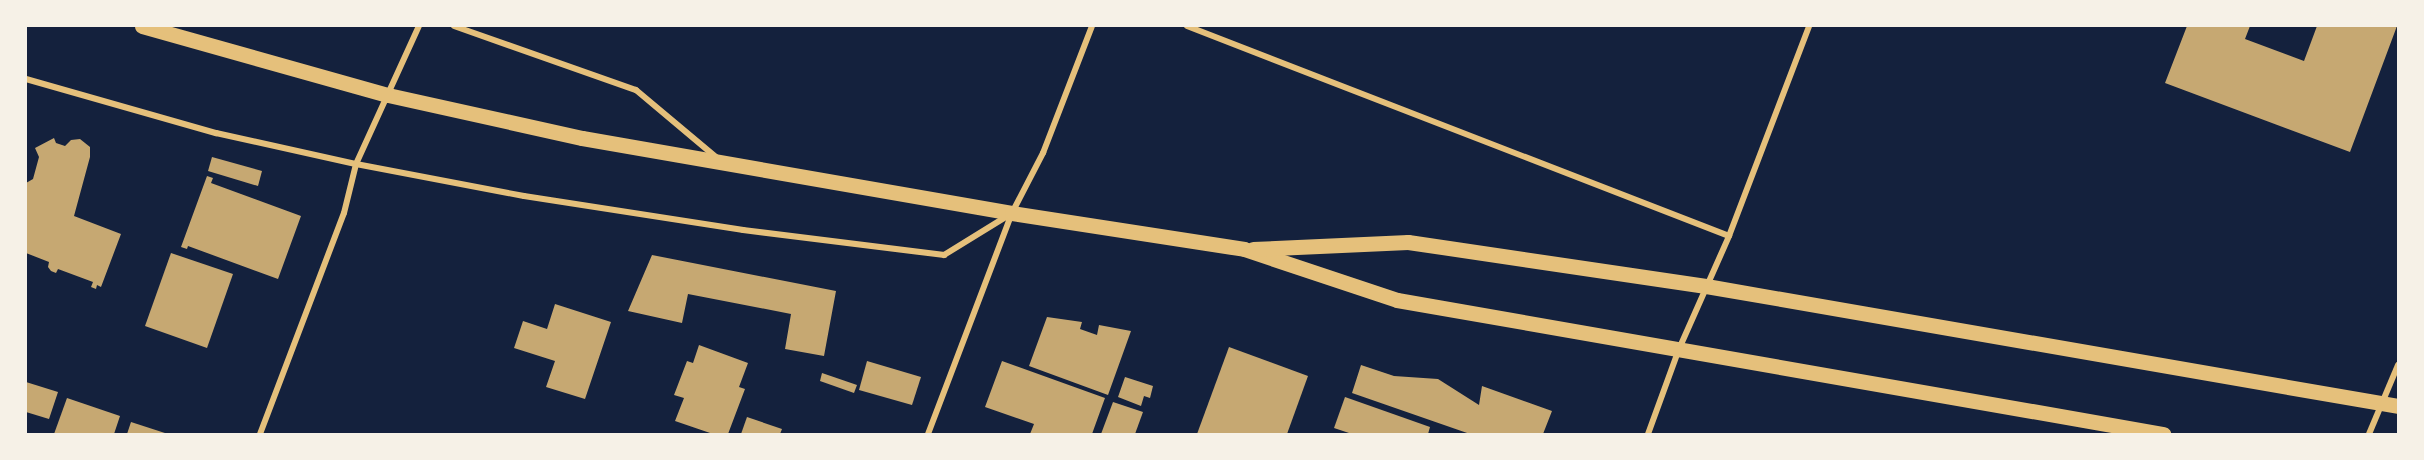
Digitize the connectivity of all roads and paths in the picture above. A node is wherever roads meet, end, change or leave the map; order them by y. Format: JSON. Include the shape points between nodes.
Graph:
{"nodes":[{"id":1,"x":142,"y":26,"type":"edge"},
{"id":2,"x":419,"y":26,"type":"edge"},
{"id":3,"x":454,"y":26,"type":"edge"},
{"id":4,"x":1092,"y":26,"type":"edge"},
{"id":5,"x":1187,"y":26,"type":"edge"},
{"id":6,"x":1809,"y":26,"type":"edge"},
{"id":7,"x":26,"y":79,"type":"edge"},
{"id":8,"x":388,"y":95,"type":"junction"},
{"id":9,"x":725,"y":164,"type":"junction"},
{"id":10,"x":356,"y":165,"type":"junction"},
{"id":11,"x":1012,"y":213,"type":"junction"},
{"id":12,"x":1729,"y":236,"type":"junction"},
{"id":13,"x":1244,"y":249,"type":"junction"},
{"id":14,"x":1706,"y":286,"type":"junction"},
{"id":15,"x":1679,"y":350,"type":"junction"},
{"id":16,"x":2398,"y":365,"type":"edge"},
{"id":17,"x":2391,"y":405,"type":"edge"},
{"id":18,"x":260,"y":435,"type":"edge"},
{"id":19,"x":928,"y":435,"type":"edge"},
{"id":20,"x":1647,"y":435,"type":"edge"},
{"id":21,"x":2163,"y":435,"type":"edge"},
{"id":22,"x":2369,"y":435,"type":"edge"}],
"edges":[{"from":1,"to":8,"type":"main road"},
{"from":2,"to":8,"type":"street"},
{"from":3,"to":9,"type":"street","via":[[636,90]]},
{"from":4,"to":11,"type":"street","via":[[1043,153]]},
{"from":5,"to":12,"type":"street"},
{"from":6,"to":12,"type":"street"},
{"from":7,"to":10,"type":"street","via":[[216,132]]},
{"from":8,"to":9,"type":"main road","via":[[582,138]]},
{"from":8,"to":10,"type":"street"},
{"from":9,"to":11,"type":"main road"},
{"from":10,"to":11,"type":"street","via":[[743,230],[944,255]]},
{"from":10,"to":18,"type":"street","via":[[345,213]]},
{"from":11,"to":13,"type":"main road"},
{"from":11,"to":19,"type":"street"},
{"from":12,"to":14,"type":"street"},
{"from":13,"to":14,"type":"main road","via":[[1408,242]]},
{"from":13,"to":15,"type":"main road","via":[[1397,300]]},
{"from":14,"to":15,"type":"street"},
{"from":14,"to":17,"type":"main road"},
{"from":15,"to":20,"type":"street"},
{"from":15,"to":21,"type":"main road"},
{"from":16,"to":17,"type":"street"},
{"from":17,"to":22,"type":"street"}]}
